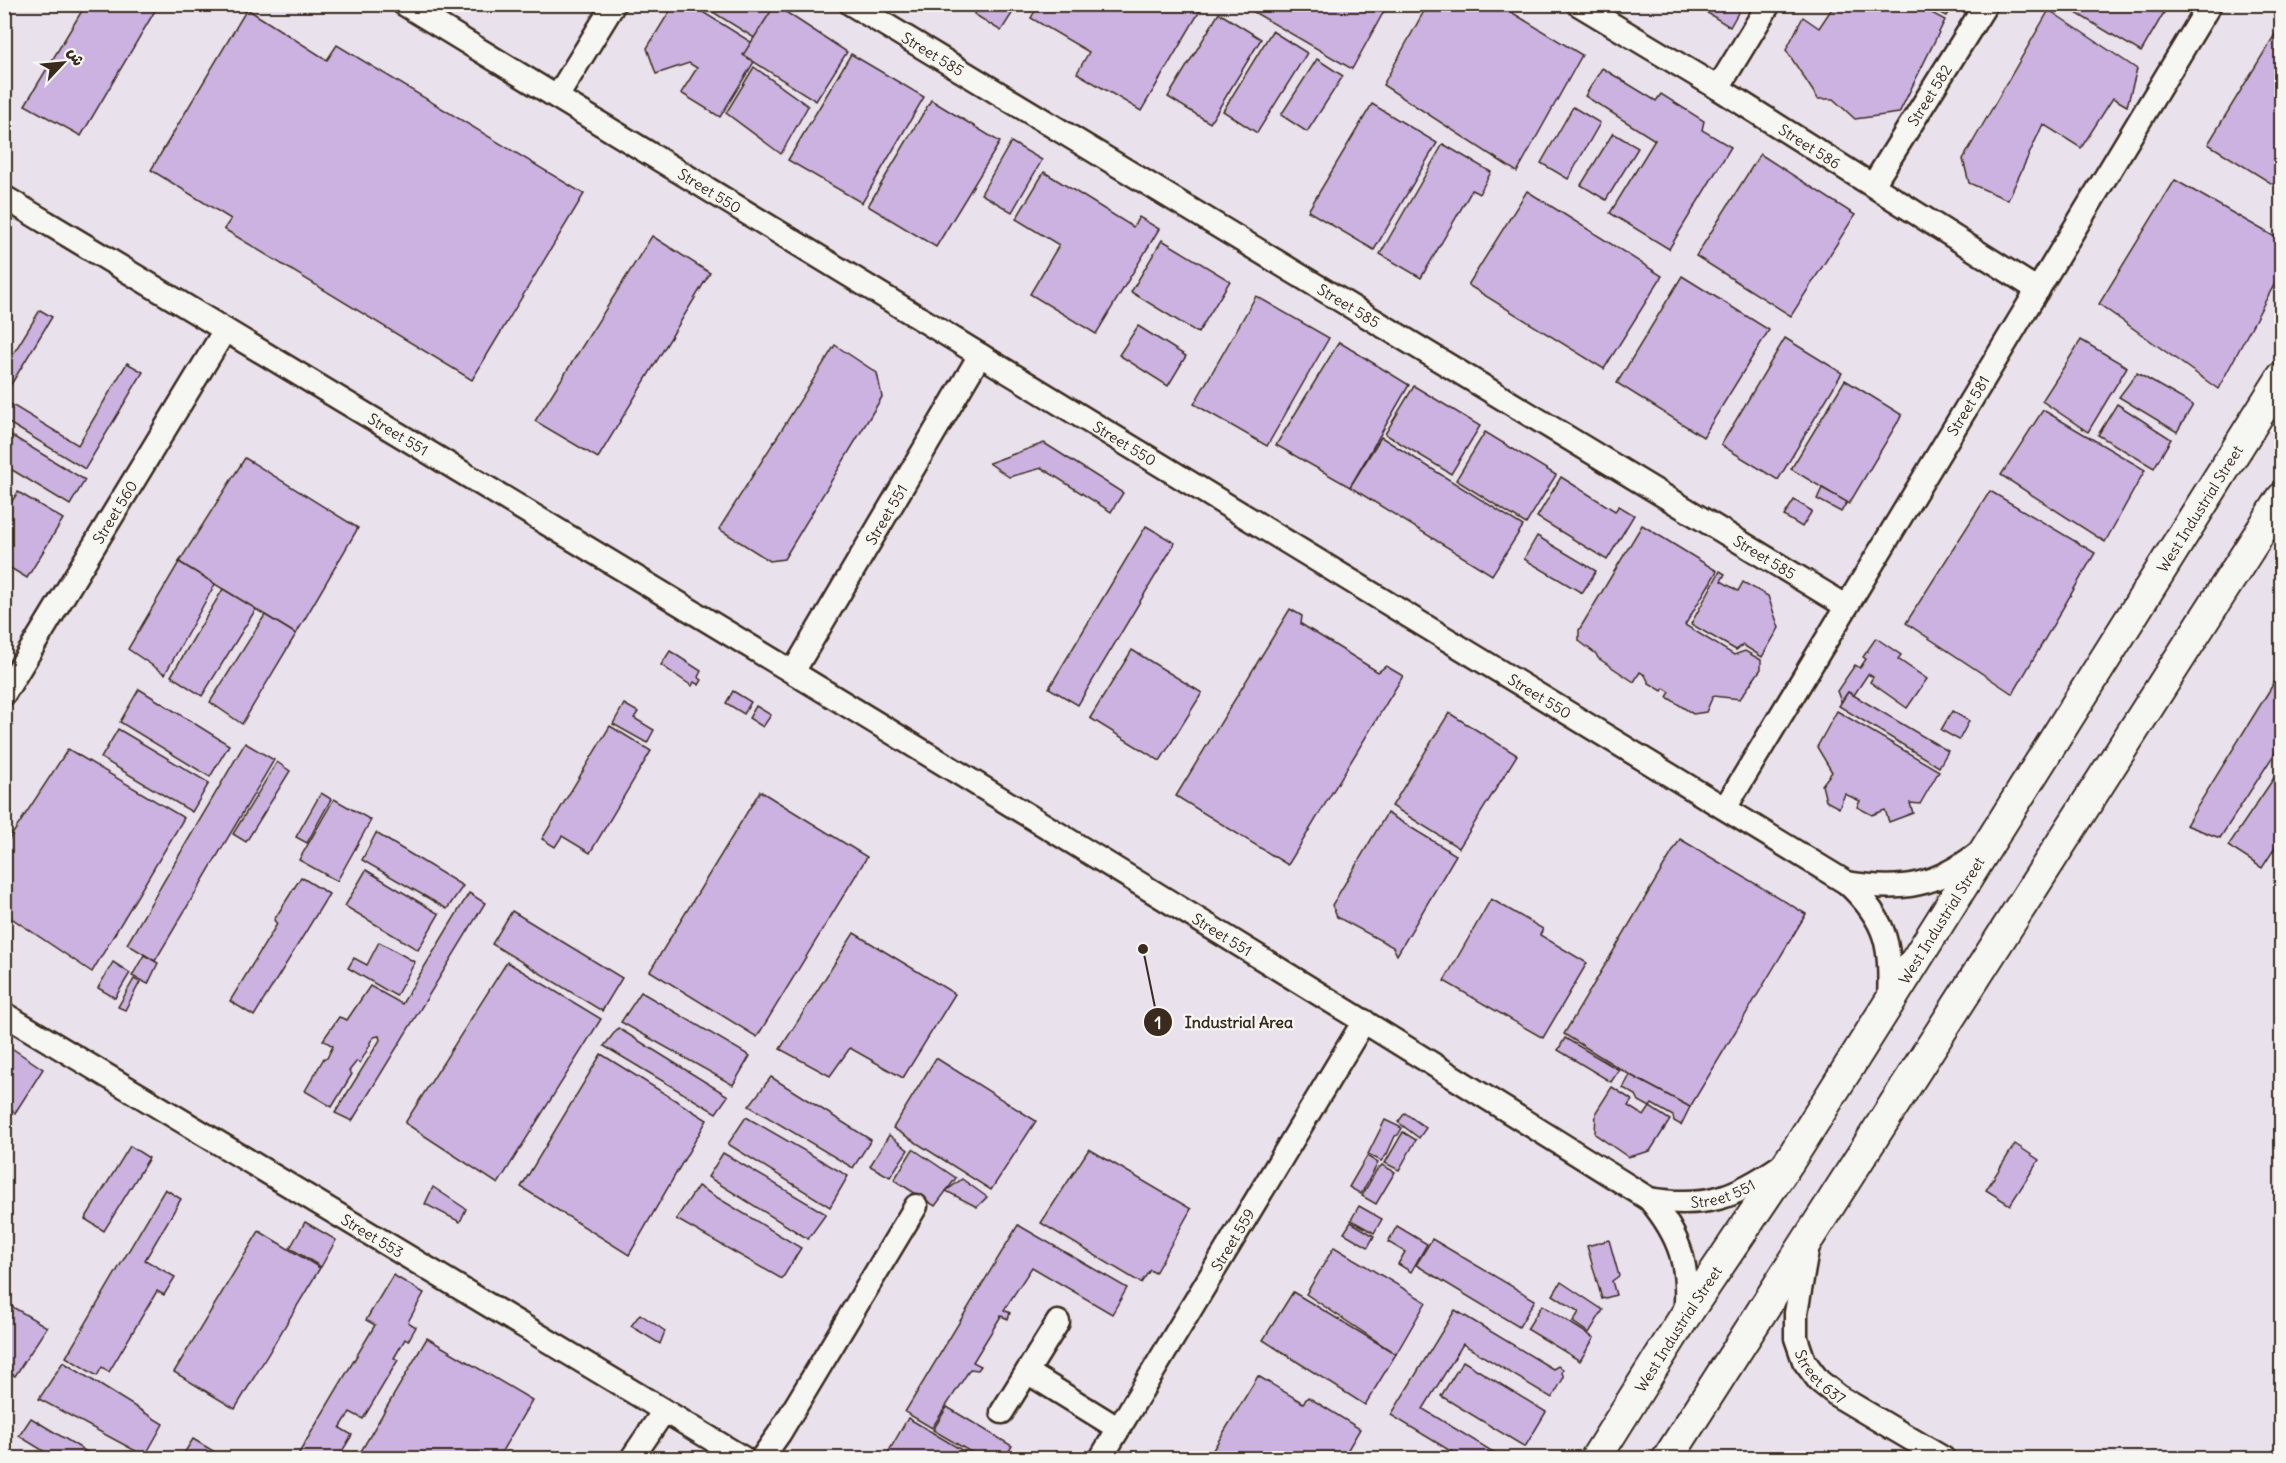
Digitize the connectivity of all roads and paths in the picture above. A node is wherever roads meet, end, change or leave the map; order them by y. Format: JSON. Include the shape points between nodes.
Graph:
{"nodes":[{"id":1,"x":404,"y":4,"type":"edge"},
{"id":2,"x":614,"y":4,"type":"edge"},
{"id":3,"x":850,"y":4,"type":"edge"},
{"id":4,"x":1578,"y":4,"type":"edge"},
{"id":5,"x":1769,"y":4,"type":"edge"},
{"id":6,"x":1986,"y":4,"type":"edge"},
{"id":7,"x":2210,"y":4,"type":"edge"},
{"id":8,"x":1718,"y":88,"type":"junction"},
{"id":9,"x":557,"y":98,"type":"junction"},
{"id":10,"x":1873,"y":186,"type":"junction"},
{"id":11,"x":4,"y":197,"type":"edge"},
{"id":12,"x":2038,"y":290,"type":"junction"},
{"id":13,"x":225,"y":330,"type":"junction"},
{"id":14,"x":980,"y":355,"type":"junction"},
{"id":15,"x":2282,"y":377,"type":"edge"},
{"id":16,"x":2282,"y":498,"type":"edge"},
{"id":17,"x":1846,"y":606,"type":"junction"},
{"id":18,"x":13,"y":661,"type":"edge"},
{"id":19,"x":793,"y":672,"type":"junction"},
{"id":20,"x":4,"y":694,"type":"edge"},
{"id":21,"x":1725,"y":808,"type":"junction"},
{"id":22,"x":1987,"y":846,"type":"junction"},
{"id":23,"x":1847,"y":883,"type":"junction"},
{"id":24,"x":1889,"y":1003,"type":"junction"},
{"id":25,"x":4,"y":1014,"type":"edge"},
{"id":26,"x":1364,"y":1021,"type":"junction"},
{"id":27,"x":1790,"y":1160,"type":"junction"},
{"id":28,"x":1649,"y":1199,"type":"junction"},
{"id":29,"x":916,"y":1206,"type":"dead end"},
{"id":30,"x":1809,"y":1238,"type":"junction"},
{"id":31,"x":1686,"y":1316,"type":"junction"},
{"id":32,"x":1058,"y":1322,"type":"dead end"},
{"id":33,"x":1027,"y":1372,"type":"junction"},
{"id":34,"x":664,"y":1411,"type":"junction"},
{"id":35,"x":1002,"y":1412,"type":"dead end"},
{"id":36,"x":1119,"y":1429,"type":"junction"},
{"id":37,"x":632,"y":1458,"type":"edge"},
{"id":38,"x":743,"y":1458,"type":"edge"},
{"id":39,"x":762,"y":1458,"type":"edge"},
{"id":40,"x":1101,"y":1458,"type":"edge"},
{"id":41,"x":1596,"y":1458,"type":"edge"},
{"id":42,"x":1668,"y":1458,"type":"edge"},
{"id":43,"x":1943,"y":1458,"type":"edge"}],
"edges":[{"from":1,"to":9,"type":"street","name":"Street 550"},
{"from":2,"to":9,"type":"street"},
{"from":3,"to":17,"type":"street","name":"Street 585"},
{"from":4,"to":8,"type":"street","name":"Street 586"},
{"from":5,"to":8,"type":"street"},
{"from":6,"to":10,"type":"street","name":"Street 582"},
{"from":7,"to":12,"type":"street","name":"Street 581"},
{"from":8,"to":10,"type":"street","name":"Street 586"},
{"from":9,"to":14,"type":"street","name":"Street 550"},
{"from":10,"to":12,"type":"street","name":"Street 586"},
{"from":11,"to":13,"type":"street","name":"Street 551"},
{"from":12,"to":17,"type":"street","name":"Street 581"},
{"from":13,"to":18,"type":"street","name":"Street 560"},
{"from":13,"to":19,"type":"street","name":"Street 551"},
{"from":14,"to":19,"type":"street","name":"Street 551"},
{"from":14,"to":21,"type":"street","name":"Street 550"},
{"from":15,"to":22,"type":"main road","name":"West Industrial Street"},
{"from":16,"to":30,"type":"main road"},
{"from":17,"to":21,"type":"street","name":"Street 581"},
{"from":18,"to":20,"type":"street","name":"Street 560"},
{"from":19,"to":26,"type":"street","name":"Street 551"},
{"from":21,"to":23,"type":"street","name":"Street 550"},
{"from":22,"to":23,"type":"street","name":"Street 550","via":[[1961,867],[1935,880],[1877,888]]},
{"from":22,"to":24,"type":"main road","name":"West Industrial Street"},
{"from":23,"to":24,"type":"street","name":"Street 550","via":[[1881,923],[1888,948]]},
{"from":24,"to":27,"type":"main road","name":"West Industrial Street"},
{"from":25,"to":34,"type":"street","name":"Street 553"},
{"from":26,"to":28,"type":"street","name":"Street 551"},
{"from":26,"to":36,"type":"street","name":"Street 559"},
{"from":27,"to":28,"type":"street","name":"Street 551","via":[[1739,1192],[1710,1201],[1679,1204]]},
{"from":27,"to":31,"type":"main road","name":"West Industrial Street"},
{"from":28,"to":31,"type":"street","name":"Street 551","via":[[1666,1218],[1678,1241],[1688,1290]]},
{"from":29,"to":39,"type":"street"},
{"from":30,"to":42,"type":"main road"},
{"from":30,"to":43,"type":"street","name":"Street 637","via":[[1796,1313],[1796,1338],[1804,1361],[1819,1381],[1838,1396]]},
{"from":31,"to":41,"type":"main road","name":"West Industrial Street"},
{"from":32,"to":33,"type":"street"},
{"from":33,"to":35,"type":"street"},
{"from":33,"to":36,"type":"street"},
{"from":34,"to":37,"type":"street"},
{"from":34,"to":38,"type":"street","name":"Street 553"},
{"from":36,"to":40,"type":"street","name":"Street 559"}]}
